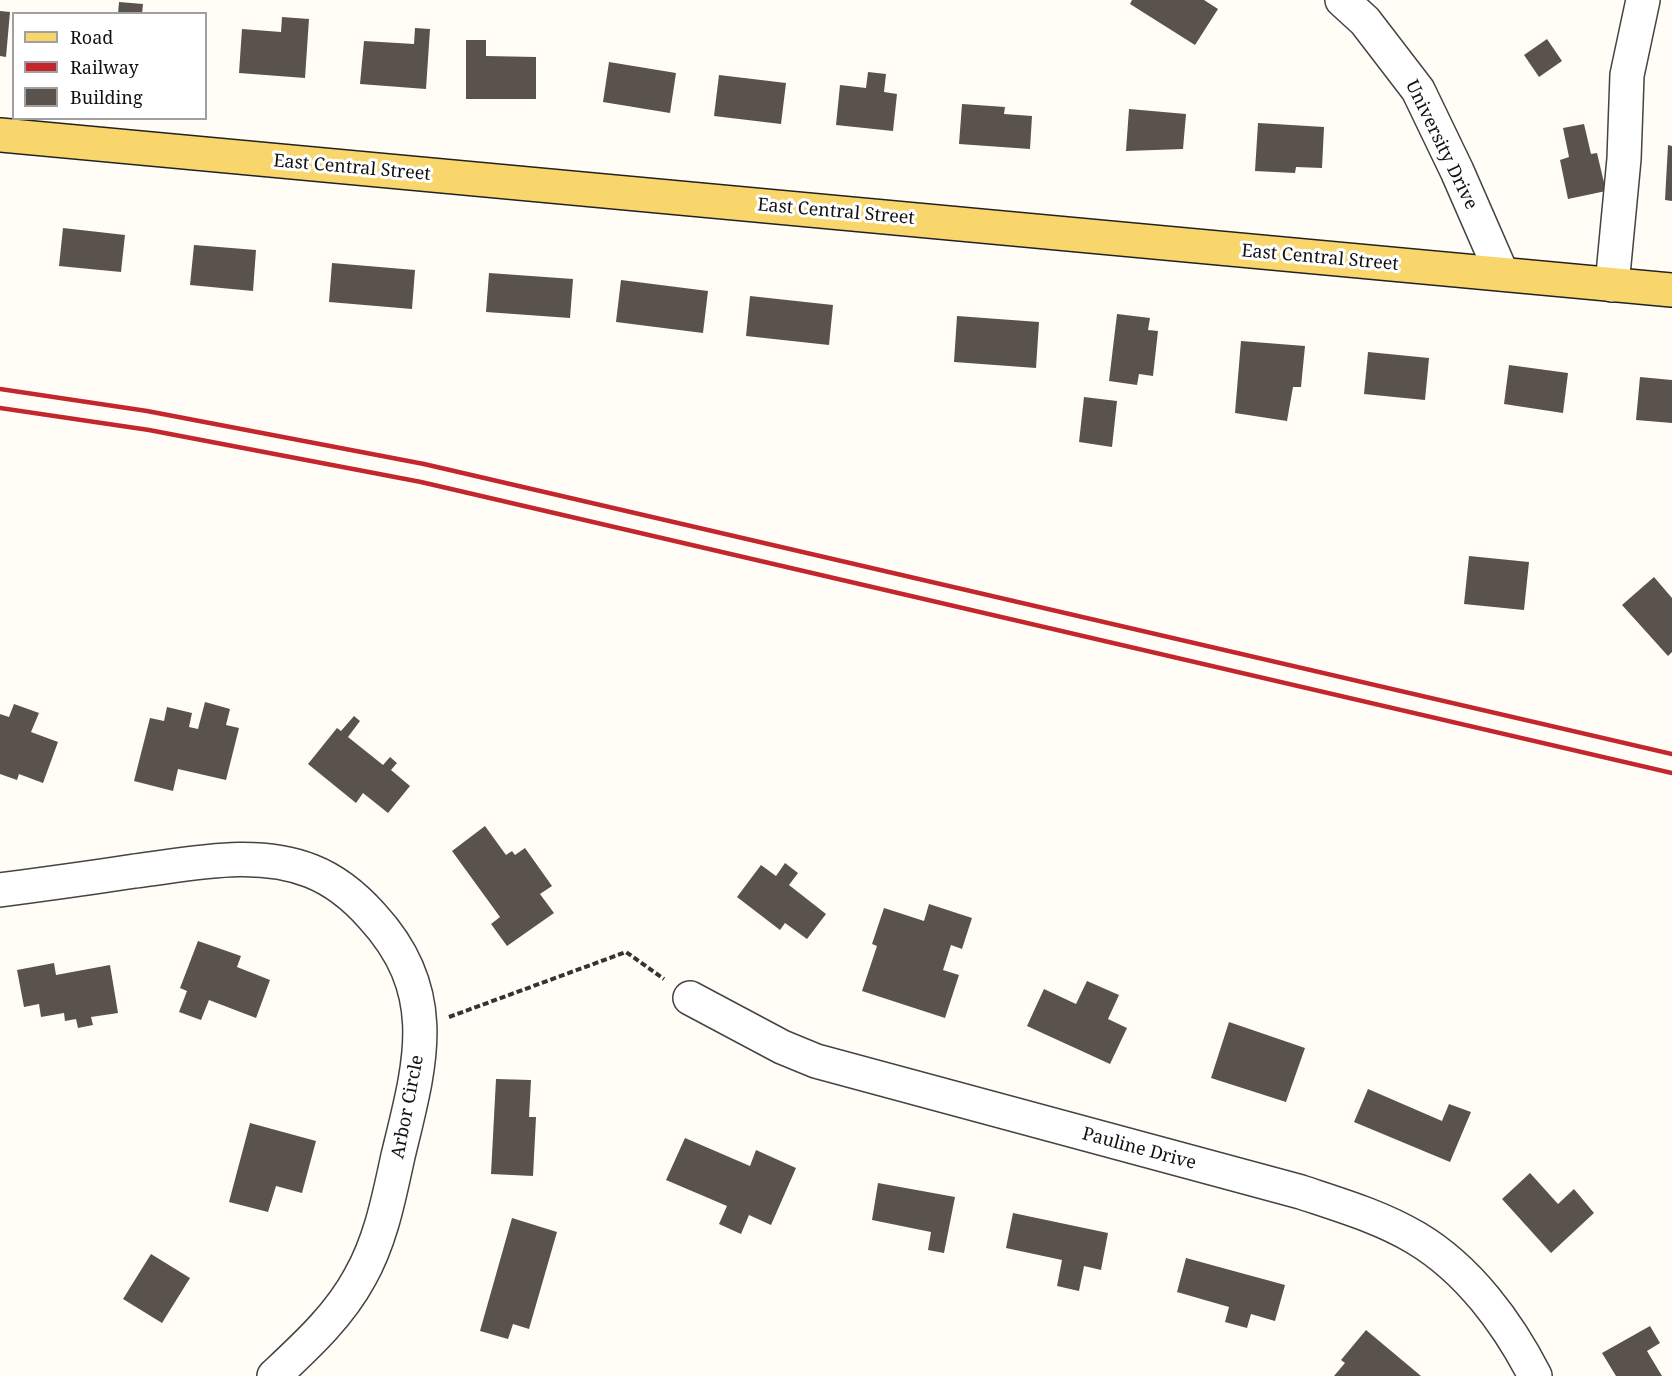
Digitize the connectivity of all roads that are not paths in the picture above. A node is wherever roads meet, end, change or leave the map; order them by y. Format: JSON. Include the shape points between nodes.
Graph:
{"nodes":[{"id":1,"x":1341,"y":0,"type":"edge"},
{"id":2,"x":1643,"y":0,"type":"edge"},
{"id":3,"x":0,"y":135,"type":"edge"},
{"id":4,"x":1502,"y":274,"type":"junction"},
{"id":5,"x":1612,"y":285,"type":"junction"},
{"id":6,"x":1672,"y":291,"type":"edge"},
{"id":7,"x":0,"y":890,"type":"edge"},
{"id":8,"x":690,"y":998,"type":"road end"},
{"id":9,"x":274,"y":1376,"type":"edge"},
{"id":10,"x":1535,"y":1376,"type":"edge"}],
"edges":[{"from":1,"to":4,"type":"street","name":"University Drive","via":[[1365,21],[1418,90]]},
{"from":2,"to":5,"type":"street","via":[[1627,75]]},
{"from":3,"to":4,"type":"main road","name":"East Central Street"},
{"from":4,"to":5,"type":"main road","name":"East Central Street"},
{"from":5,"to":6,"type":"main road","name":"East Central Street"},
{"from":7,"to":9,"type":"street","name":"Arbor Circle","via":[[218,860],[284,863],[312,871],[342,888],[389,935],[407,964],[416,994],[419,1058],[386,1210],[361,1276],[345,1302]]},
{"from":8,"to":10,"type":"street","name":"Pauline Drive","via":[[816,1062],[1301,1192],[1385,1222],[1417,1238],[1475,1287]]}]}
